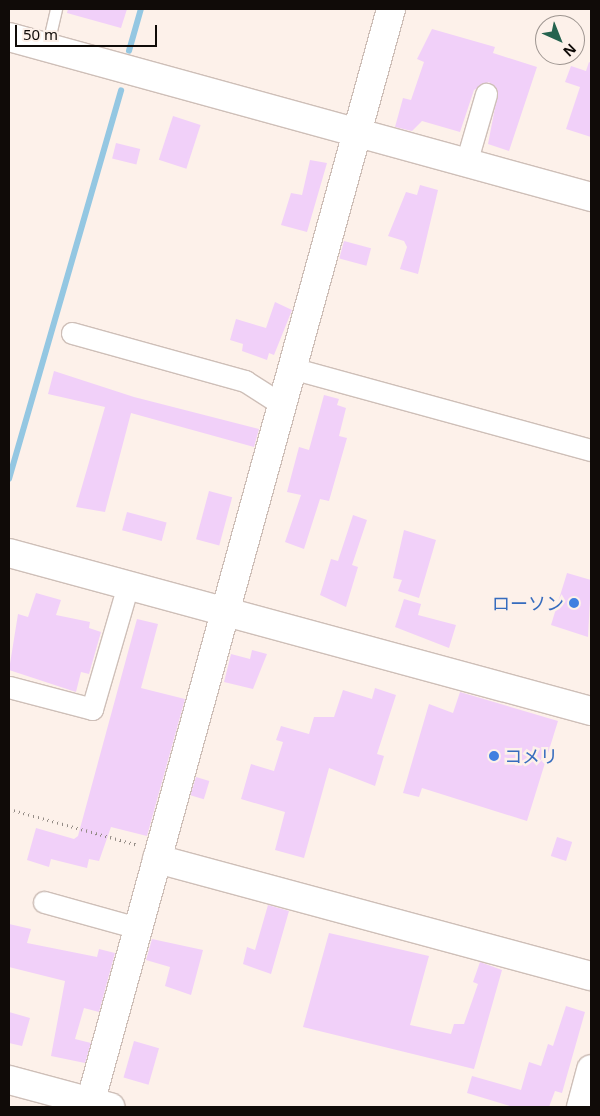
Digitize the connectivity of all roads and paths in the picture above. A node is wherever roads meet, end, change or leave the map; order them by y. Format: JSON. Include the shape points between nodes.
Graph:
{"nodes":[{"id":1,"x":56,"y":9,"type":"edge"},
{"id":2,"x":391,"y":9,"type":"edge"},
{"id":3,"x":9,"y":37,"type":"edge"},
{"id":4,"x":47,"y":48,"type":"junction"},
{"id":5,"x":486,"y":94,"type":"dead end"},
{"id":6,"x":357,"y":134,"type":"junction"},
{"id":7,"x":466,"y":163,"type":"junction"},
{"id":8,"x":591,"y":197,"type":"edge"},
{"id":9,"x":72,"y":333,"type":"dead end"},
{"id":10,"x":291,"y":368,"type":"junction"},
{"id":11,"x":281,"y":404,"type":"junction"},
{"id":12,"x":591,"y":450,"type":"edge"},
{"id":13,"x":10,"y":559,"type":"edge"},
{"id":14,"x":128,"y":585,"type":"junction"},
{"id":15,"x":223,"y":610,"type":"junction"},
{"id":16,"x":9,"y":687,"type":"edge"},
{"id":17,"x":591,"y":711,"type":"edge"},
{"id":18,"x":9,"y":809,"type":"edge"},
{"id":19,"x":158,"y":855,"type":"junction"},
{"id":20,"x":44,"y":902,"type":"dead end"},
{"id":21,"x":138,"y":928,"type":"junction"},
{"id":22,"x":591,"y":976,"type":"edge"},
{"id":23,"x":591,"y":1069,"type":"edge"},
{"id":24,"x":9,"y":1080,"type":"edge"},
{"id":25,"x":96,"y":1106,"type":"edge"},
{"id":26,"x":581,"y":1107,"type":"edge"}],
"edges":[{"from":1,"to":4,"type":"lane"},
{"from":2,"to":6,"type":"street"},
{"from":3,"to":4,"type":"street"},
{"from":4,"to":6,"type":"street"},
{"from":5,"to":7,"type":"street"},
{"from":6,"to":7,"type":"street"},
{"from":6,"to":10,"type":"street"},
{"from":7,"to":8,"type":"street"},
{"from":9,"to":11,"type":"street","via":[[245,381]]},
{"from":10,"to":11,"type":"street"},
{"from":10,"to":12,"type":"street"},
{"from":11,"to":15,"type":"street"},
{"from":13,"to":14,"type":"street"},
{"from":14,"to":15,"type":"street"},
{"from":14,"to":16,"type":"street","via":[[92,709]]},
{"from":15,"to":17,"type":"street"},
{"from":15,"to":19,"type":"street"},
{"from":18,"to":19,"type":"path"},
{"from":19,"to":21,"type":"street"},
{"from":19,"to":22,"type":"street"},
{"from":20,"to":21,"type":"street"},
{"from":21,"to":25,"type":"street"},
{"from":23,"to":26,"type":"street"},
{"from":24,"to":25,"type":"street"}]}
